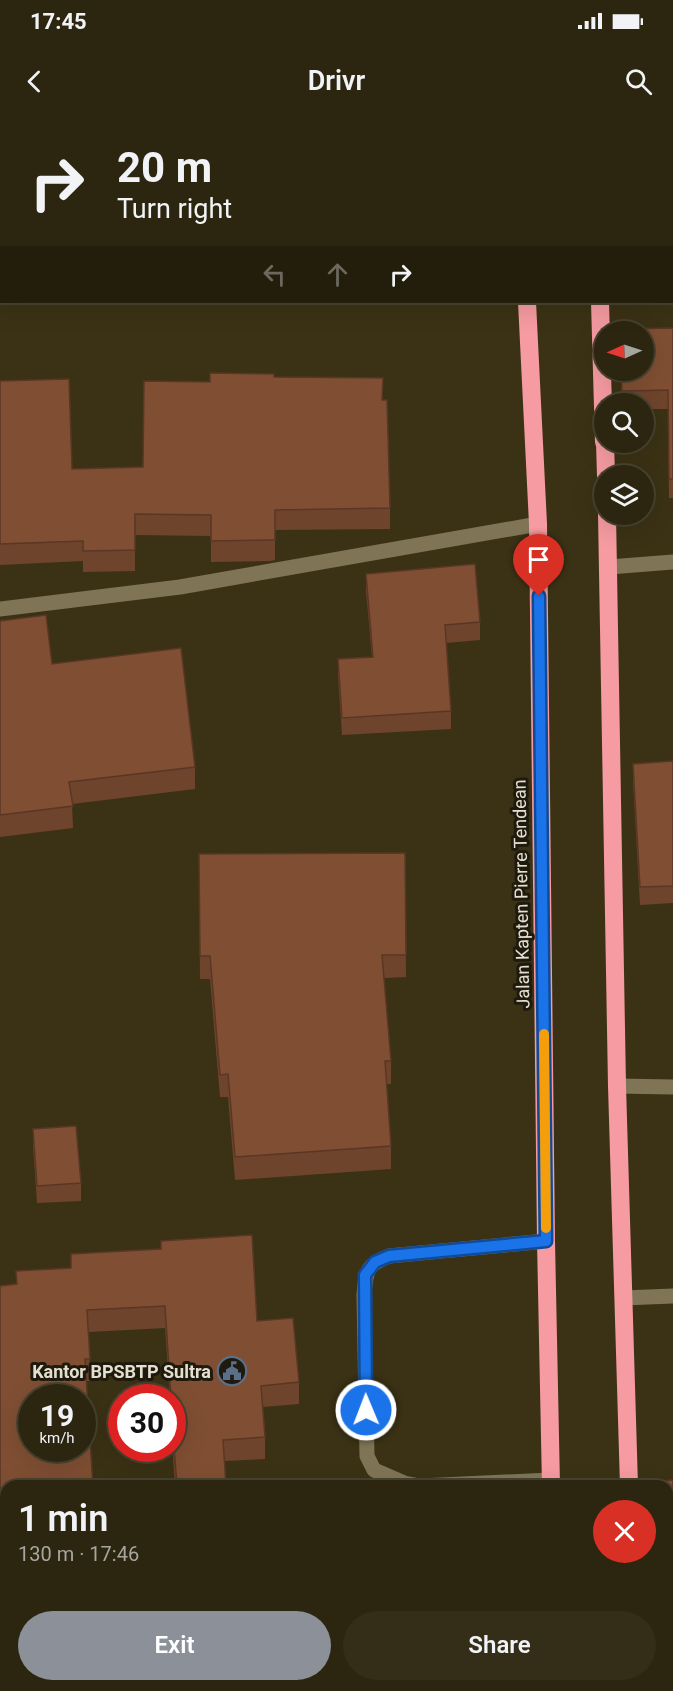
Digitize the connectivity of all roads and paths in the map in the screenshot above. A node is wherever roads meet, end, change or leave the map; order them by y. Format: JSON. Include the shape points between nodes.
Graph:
{"nodes":[{"id":1,"x":527,"y":303,"type":"edge"},
{"id":2,"x":600,"y":303,"type":"edge"},
{"id":3,"x":603,"y":393,"type":"edge"},
{"id":4,"x":538,"y":524,"type":"junction"},
{"id":5,"x":607,"y":525,"type":"edge"},
{"id":6,"x":673,"y":562,"type":"edge"},
{"id":7,"x":609,"y":567,"type":"junction"},
{"id":8,"x":0,"y":609,"type":"edge"},
{"id":9,"x":617,"y":1086,"type":"junction"},
{"id":10,"x":673,"y":1088,"type":"edge"},
{"id":11,"x":546,"y":1241,"type":"junction"},
{"id":12,"x":673,"y":1296,"type":"edge"},
{"id":13,"x":623,"y":1298,"type":"junction"},
{"id":14,"x":397,"y":1480,"type":"edge"},
{"id":15,"x":551,"y":1480,"type":"edge"},
{"id":16,"x":629,"y":1480,"type":"edge"}],
"edges":[{"from":1,"to":4,"type":"highway","name":"Jalan Kapten Pierre Tendean"},
{"from":2,"to":3,"type":"highway"},
{"from":4,"to":8,"type":"street","via":[[180,587]]},
{"from":4,"to":11,"type":"highway","name":"Jalan Kapten Pierre Tendean"},
{"from":5,"to":7,"type":"highway"},
{"from":6,"to":7,"type":"street"},
{"from":7,"to":9,"type":"highway"},
{"from":9,"to":10,"type":"street"},
{"from":9,"to":13,"type":"highway"},
{"from":11,"to":14,"type":"street","via":[[389,1256],[375,1262],[365,1275],[367,1456],[374,1470]]},
{"from":11,"to":15,"type":"highway","name":"Jalan Kapten Pierre Tendean"},
{"from":12,"to":13,"type":"street"},
{"from":13,"to":16,"type":"highway"}]}
